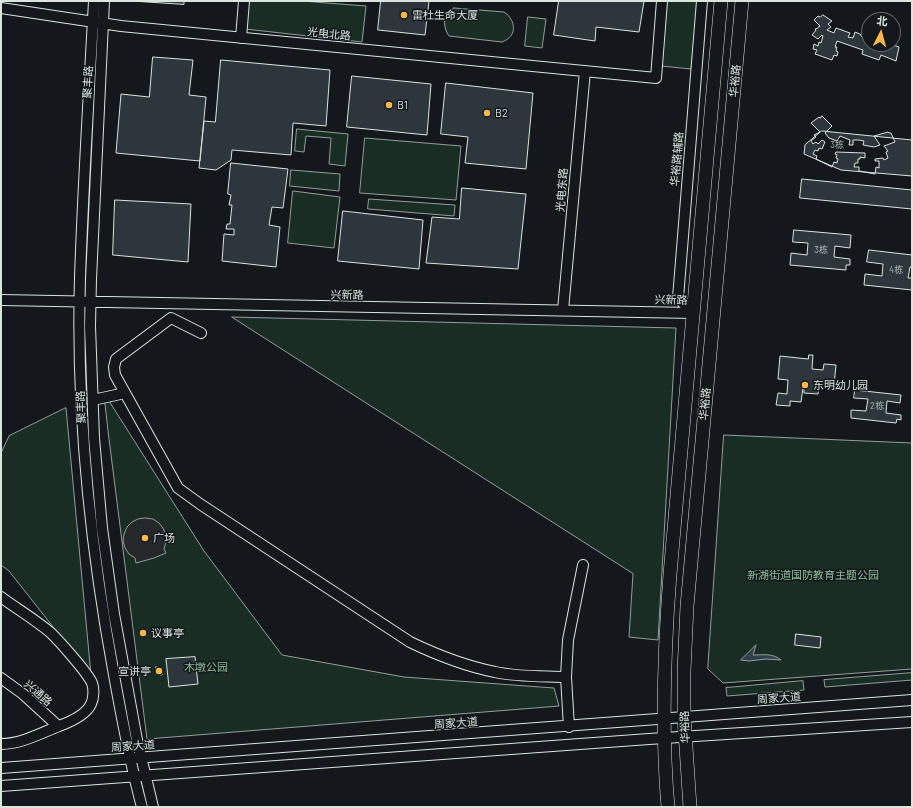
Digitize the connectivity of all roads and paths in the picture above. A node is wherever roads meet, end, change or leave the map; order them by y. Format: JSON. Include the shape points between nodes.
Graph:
{"nodes":[{"id":1,"x":94,"y":1,"type":"edge"},
{"id":2,"x":104,"y":1,"type":"edge"},
{"id":3,"x":244,"y":1,"type":"edge"},
{"id":4,"x":662,"y":1,"type":"edge"},
{"id":5,"x":702,"y":1,"type":"edge"},
{"id":6,"x":722,"y":1,"type":"edge"},
{"id":7,"x":742,"y":1,"type":"edge"},
{"id":8,"x":1,"y":8,"type":"edge"},
{"id":9,"x":93,"y":22,"type":"junction"},
{"id":10,"x":103,"y":23,"type":"junction"},
{"id":11,"x":241,"y":38,"type":"junction"},
{"id":12,"x":585,"y":71,"type":"junction"},
{"id":13,"x":1,"y":300,"type":"edge"},
{"id":14,"x":85,"y":302,"type":"junction"},
{"id":15,"x":563,"y":310,"type":"junction"},
{"id":16,"x":694,"y":313,"type":"junction"},
{"id":17,"x":201,"y":333,"type":"dead end"},
{"id":18,"x":125,"y":394,"type":"junction"},
{"id":19,"x":93,"y":400,"type":"junction"},
{"id":20,"x":583,"y":565,"type":"dead end"},
{"id":21,"x":1,"y":598,"type":"edge"},
{"id":22,"x":566,"y":677,"type":"junction"},
{"id":23,"x":1,"y":678,"type":"edge"},
{"id":24,"x":912,"y":700,"type":"edge"},
{"id":25,"x":684,"y":717,"type":"junction"},
{"id":26,"x":663,"y":718,"type":"junction"},
{"id":27,"x":912,"y":722,"type":"edge"},
{"id":28,"x":58,"y":726,"type":"junction"},
{"id":29,"x":569,"y":727,"type":"junction"},
{"id":30,"x":685,"y":738,"type":"junction"},
{"id":31,"x":664,"y":739,"type":"junction"},
{"id":32,"x":1,"y":744,"type":"edge"},
{"id":33,"x":141,"y":758,"type":"junction"},
{"id":34,"x":130,"y":759,"type":"junction"},
{"id":35,"x":1,"y":768,"type":"edge"},
{"id":36,"x":146,"y":776,"type":"junction"},
{"id":37,"x":134,"y":777,"type":"junction"},
{"id":38,"x":1,"y":786,"type":"edge"},
{"id":39,"x":142,"y":807,"type":"edge"},
{"id":40,"x":153,"y":807,"type":"edge"},
{"id":41,"x":668,"y":807,"type":"edge"},
{"id":42,"x":690,"y":807,"type":"edge"}],
"edges":[{"from":1,"to":9,"type":"street","name":"聚丰路"},
{"from":2,"to":10,"type":"street","name":"聚丰路"},
{"from":3,"to":11,"type":"street"},
{"from":4,"to":12,"type":"street","name":"光电北路","via":[[656,78]]},
{"from":5,"to":16,"type":"street","name":"华裕路辅路","via":[[678,298]]},
{"from":6,"to":16,"type":"main road","name":"华裕路"},
{"from":7,"to":25,"type":"main road","name":"华裕路","via":[[691,552]]},
{"from":8,"to":9,"type":"street","name":"光电北路"},
{"from":9,"to":10,"type":"street","name":"光电北路"},
{"from":9,"to":14,"type":"street","name":"聚丰路","via":[[80,279]]},
{"from":10,"to":11,"type":"street","name":"光电北路"},
{"from":10,"to":14,"type":"street","name":"聚丰路"},
{"from":11,"to":12,"type":"street","name":"光电北路"},
{"from":12,"to":15,"type":"street","name":"光电东路"},
{"from":13,"to":14,"type":"street","name":"兴新路"},
{"from":14,"to":15,"type":"street","name":"兴新路"},
{"from":14,"to":19,"type":"street","name":"聚丰路"},
{"from":14,"to":34,"type":"street","name":"聚丰路","via":[[81,385],[92,529],[103,615]]},
{"from":15,"to":16,"type":"street","name":"兴新路"},
{"from":16,"to":26,"type":"main road","name":"华裕路","via":[[669,582]]},
{"from":17,"to":18,"type":"street","via":[[171,318],[116,358],[115,375]]},
{"from":18,"to":19,"type":"street"},
{"from":18,"to":22,"type":"street","via":[[178,488],[410,642],[455,661],[496,673]]},
{"from":19,"to":33,"type":"street","name":"聚丰路","via":[[102,528],[110,590]]},
{"from":20,"to":22,"type":"street","via":[[568,640]]},
{"from":21,"to":28,"type":"street","via":[[51,633],[92,683],[91,704],[84,713]]},
{"from":22,"to":29,"type":"street"},
{"from":23,"to":28,"type":"street","name":"兴通路"},
{"from":24,"to":25,"type":"street","name":"周家大道"},
{"from":25,"to":26,"type":"street","name":"周家大道"},
{"from":25,"to":30,"type":"main road","name":"华裕路"},
{"from":26,"to":29,"type":"street","name":"周家大道"},
{"from":26,"to":31,"type":"main road","name":"华裕路"},
{"from":27,"to":30,"type":"street"},
{"from":28,"to":32,"type":"street","via":[[25,740]]},
{"from":29,"to":33,"type":"street","name":"周家大道"},
{"from":30,"to":31,"type":"street"},
{"from":30,"to":42,"type":"main road","name":"华裕路"},
{"from":31,"to":36,"type":"street"},
{"from":31,"to":41,"type":"main road","name":"华裕路"},
{"from":33,"to":34,"type":"street","name":"周家大道"},
{"from":33,"to":36,"type":"street","name":"聚丰路"},
{"from":34,"to":35,"type":"street","name":"周家大道"},
{"from":34,"to":37,"type":"street","name":"聚丰路"},
{"from":36,"to":37,"type":"street"},
{"from":36,"to":40,"type":"street","name":"聚丰路"},
{"from":37,"to":38,"type":"street"},
{"from":37,"to":39,"type":"street","name":"聚丰路"}]}
